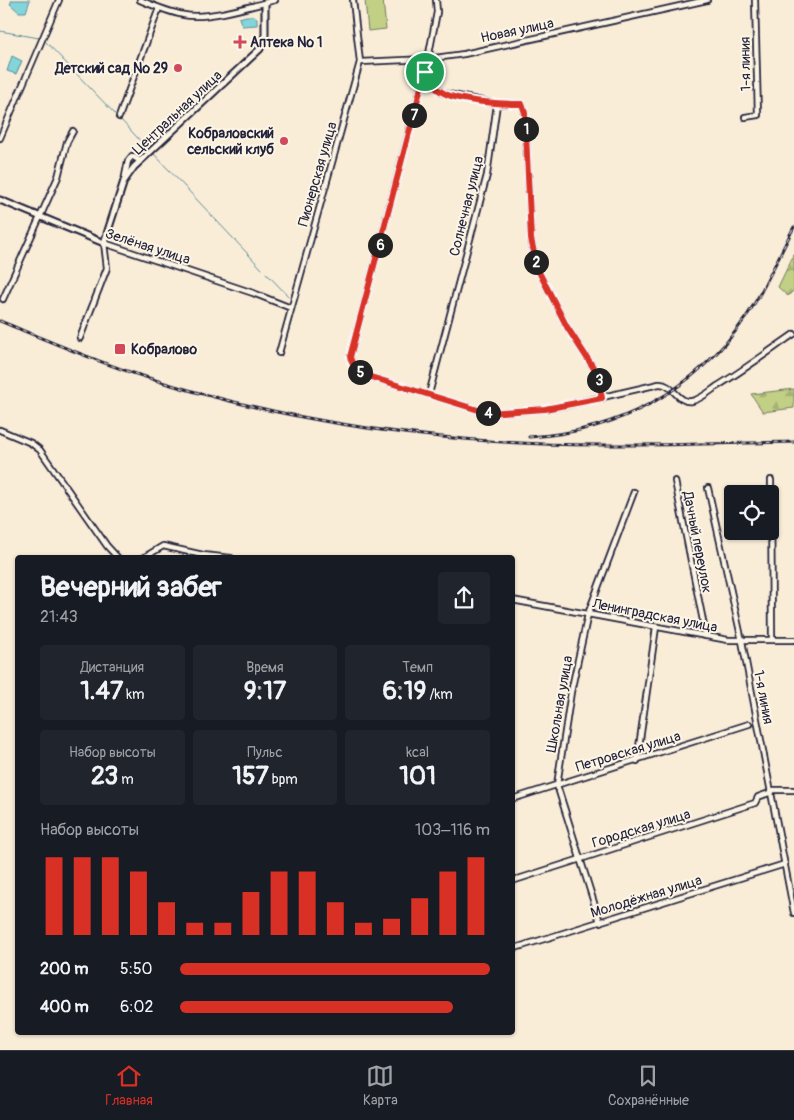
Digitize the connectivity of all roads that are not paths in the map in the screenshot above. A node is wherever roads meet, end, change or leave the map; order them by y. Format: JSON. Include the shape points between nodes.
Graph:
{"nodes":[{"id":1,"x":59,"y":0,"type":"edge"},
{"id":2,"x":140,"y":0,"type":"edge"},
{"id":3,"x":275,"y":0,"type":"edge"},
{"id":4,"x":353,"y":0,"type":"edge"},
{"id":5,"x":436,"y":0,"type":"edge"},
{"id":6,"x":707,"y":0,"type":"edge"},
{"id":7,"x":754,"y":0,"type":"edge"},
{"id":8,"x":265,"y":3,"type":"junction"},
{"id":9,"x":159,"y":8,"type":"junction"},
{"id":10,"x":428,"y":59,"type":"junction"},
{"id":11,"x":360,"y":62,"type":"junction"},
{"id":12,"x":425,"y":72,"type":"junction"},
{"id":13,"x":497,"y":104,"type":"junction"},
{"id":14,"x":119,"y":117,"type":"dead end"},
{"id":15,"x":745,"y":117,"type":"dead end"},
{"id":16,"x":73,"y":131,"type":"dead end"},
{"id":17,"x":0,"y":138,"type":"edge"},
{"id":18,"x":140,"y":161,"type":"junction"},
{"id":19,"x":124,"y":181,"type":"junction"},
{"id":20,"x":0,"y":200,"type":"edge"},
{"id":21,"x":40,"y":217,"type":"junction"},
{"id":22,"x":104,"y":243,"type":"junction"},
{"id":23,"x":3,"y":299,"type":"dead end"},
{"id":24,"x":291,"y":308,"type":"junction"},
{"id":25,"x":794,"y":334,"type":"edge"},
{"id":26,"x":80,"y":338,"type":"dead end"},
{"id":27,"x":279,"y":353,"type":"dead end"},
{"id":28,"x":429,"y":394,"type":"junction"},
{"id":29,"x":602,"y":398,"type":"junction"},
{"id":30,"x":0,"y":430,"type":"edge"},
{"id":31,"x":771,"y":480,"type":"dead end"},
{"id":32,"x":675,"y":481,"type":"dead end"},
{"id":33,"x":708,"y":488,"type":"dead end"},
{"id":34,"x":634,"y":492,"type":"dead end"},
{"id":35,"x":115,"y":555,"type":"edge"},
{"id":36,"x":148,"y":555,"type":"edge"},
{"id":37,"x":203,"y":555,"type":"edge"},
{"id":38,"x":515,"y":600,"type":"edge"},
{"id":39,"x":588,"y":614,"type":"junction"},
{"id":40,"x":656,"y":627,"type":"junction"},
{"id":41,"x":706,"y":636,"type":"junction"},
{"id":42,"x":742,"y":640,"type":"junction"},
{"id":43,"x":772,"y":640,"type":"junction"},
{"id":44,"x":794,"y":640,"type":"edge"},
{"id":45,"x":749,"y":724,"type":"dead end"},
{"id":46,"x":637,"y":761,"type":"junction"},
{"id":47,"x":557,"y":785,"type":"junction"},
{"id":48,"x":794,"y":790,"type":"edge"},
{"id":49,"x":771,"y":791,"type":"junction"},
{"id":50,"x":515,"y":798,"type":"edge"},
{"id":51,"x":579,"y":858,"type":"junction"},
{"id":52,"x":785,"y":864,"type":"junction"},
{"id":53,"x":515,"y":880,"type":"edge"},
{"id":54,"x":794,"y":913,"type":"edge"},
{"id":55,"x":600,"y":922,"type":"junction"},
{"id":56,"x":515,"y":948,"type":"edge"}],
"edges":[{"from":1,"to":17,"type":"street"},
{"from":2,"to":9,"type":"street"},
{"from":3,"to":8,"type":"street"},
{"from":4,"to":11,"type":"street","name":"Пионерская улица"},
{"from":5,"to":10,"type":"street","via":[[437,12]]},
{"from":6,"to":10,"type":"street","name":"Новая улица","via":[[464,54]]},
{"from":7,"to":15,"type":"street","name":"1-я линия","via":[[758,115]]},
{"from":8,"to":9,"type":"street","via":[[194,17]]},
{"from":8,"to":18,"type":"street","name":"Центральная улица","via":[[264,36],[257,54]]},
{"from":9,"to":14,"type":"street"},
{"from":10,"to":11,"type":"street","name":"Новая улица"},
{"from":10,"to":12,"type":"street"},
{"from":11,"to":24,"type":"street","name":"Пионерская улица"},
{"from":12,"to":13,"type":"street","via":[[443,93]]},
{"from":12,"to":28,"type":"street","via":[[350,357],[355,368],[362,373]]},
{"from":13,"to":28,"type":"street","name":"Солнечная улица","via":[[487,175]]},
{"from":13,"to":29,"type":"street","via":[[522,104],[531,239],[538,270],[567,327],[593,367]]},
{"from":16,"to":21,"type":"street"},
{"from":18,"to":19,"type":"street","name":"Центральная улица"},
{"from":18,"to":19,"type":"street","via":[[132,156]]},
{"from":19,"to":22,"type":"street","name":"Центральная улица"},
{"from":20,"to":21,"type":"street","name":"Зелёная улица"},
{"from":21,"to":22,"type":"street","name":"Зелёная улица"},
{"from":21,"to":23,"type":"street"},
{"from":22,"to":24,"type":"street","name":"Зелёная улица"},
{"from":22,"to":26,"type":"street","via":[[107,268]]},
{"from":24,"to":27,"type":"street","name":"Пионерская улица"},
{"from":25,"to":29,"type":"street","via":[[692,401],[686,401],[664,384]]},
{"from":28,"to":29,"type":"street","via":[[488,413],[545,409]]},
{"from":30,"to":35,"type":"street","via":[[40,450]]},
{"from":31,"to":43,"type":"street"},
{"from":32,"to":41,"type":"street","name":"Дачный переулок"},
{"from":33,"to":42,"type":"street","name":"1-я линия"},
{"from":34,"to":39,"type":"street","name":"Школьная улица"},
{"from":36,"to":37,"type":"street","via":[[163,546]]},
{"from":38,"to":39,"type":"street","name":"Ленинградская улица"},
{"from":39,"to":40,"type":"street","name":"Ленинградская улица"},
{"from":39,"to":47,"type":"street","name":"Школьная улица","via":[[573,682]]},
{"from":40,"to":41,"type":"street","name":"Ленинградская улица"},
{"from":40,"to":46,"type":"street"},
{"from":41,"to":42,"type":"street","name":"Ленинградская улица"},
{"from":42,"to":43,"type":"street","name":"Ленинградская улица"},
{"from":42,"to":49,"type":"street","name":"1-я линия"},
{"from":43,"to":44,"type":"street","name":"Ленинградская улица"},
{"from":45,"to":46,"type":"street","name":"Петровская улица"},
{"from":46,"to":47,"type":"street","name":"Петровская улица"},
{"from":47,"to":50,"type":"street","name":"Петровская улица"},
{"from":47,"to":51,"type":"street","name":"Школьная улица"},
{"from":48,"to":49,"type":"street"},
{"from":49,"to":51,"type":"street","name":"Городская улица","via":[[758,796],[755,803]]},
{"from":49,"to":52,"type":"street","name":"1-я линия"},
{"from":51,"to":53,"type":"street","name":"Городская улица"},
{"from":51,"to":55,"type":"street","name":"Школьная улица"},
{"from":52,"to":54,"type":"street","name":"1-я линия"},
{"from":52,"to":55,"type":"street","name":"Молодёжная улица"},
{"from":55,"to":56,"type":"street","name":"Молодёжная улица"}]}
